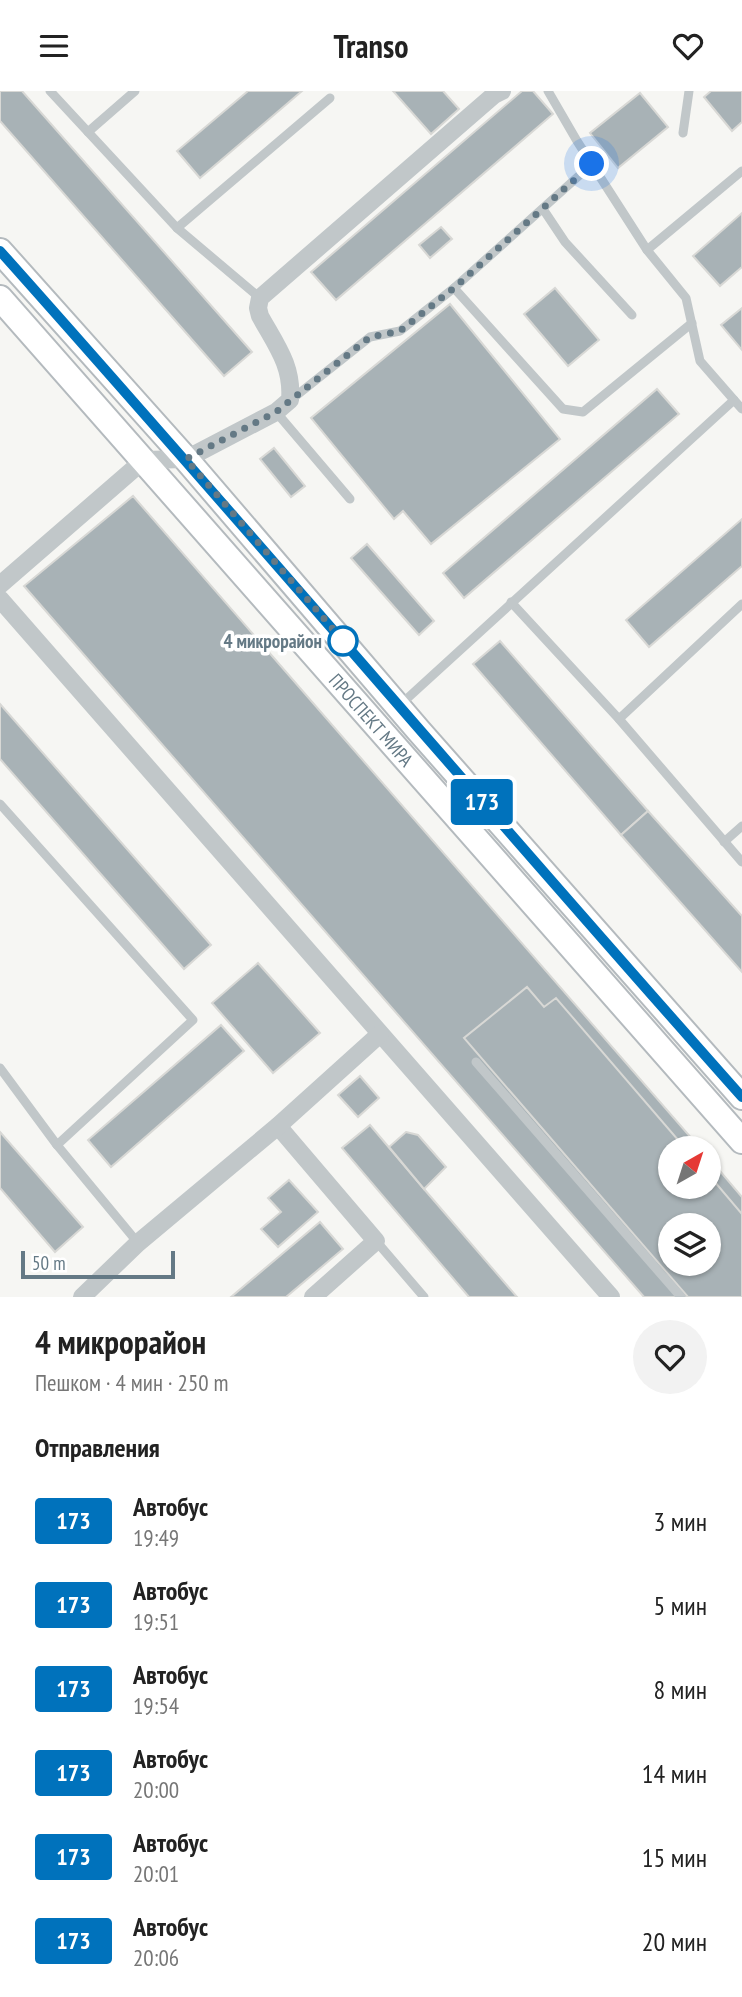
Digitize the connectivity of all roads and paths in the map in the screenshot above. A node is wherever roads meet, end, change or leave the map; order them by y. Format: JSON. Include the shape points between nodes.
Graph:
{"nodes":[{"id":1,"x":50,"y":91,"type":"edge"},
{"id":2,"x":135,"y":91,"type":"edge"},
{"id":3,"x":548,"y":91,"type":"edge"},
{"id":4,"x":689,"y":91,"type":"edge"},
{"id":5,"x":495,"y":92,"type":"edge"},
{"id":6,"x":330,"y":98,"type":"dead end"},
{"id":7,"x":88,"y":132,"type":"junction"},
{"id":8,"x":683,"y":133,"type":"dead end"},
{"id":9,"x":592,"y":164,"type":"junction"},
{"id":10,"x":742,"y":171,"type":"edge"},
{"id":11,"x":543,"y":209,"type":"junction"},
{"id":12,"x":177,"y":228,"type":"junction"},
{"id":13,"x":647,"y":250,"type":"junction"},
{"id":14,"x":0,"y":251,"type":"edge"},
{"id":15,"x":454,"y":288,"type":"junction"},
{"id":16,"x":0,"y":298,"type":"edge"},
{"id":17,"x":260,"y":298,"type":"junction"},
{"id":18,"x":632,"y":315,"type":"dead end"},
{"id":19,"x":692,"y":323,"type":"junction"},
{"id":20,"x":290,"y":400,"type":"junction"},
{"id":21,"x":734,"y":400,"type":"junction"},
{"id":22,"x":742,"y":409,"type":"edge"},
{"id":23,"x":276,"y":412,"type":"junction"},
{"id":24,"x":186,"y":459,"type":"junction"},
{"id":25,"x":144,"y":460,"type":"junction"},
{"id":26,"x":350,"y":499,"type":"dead end"},
{"id":27,"x":0,"y":585,"type":"edge"},
{"id":28,"x":0,"y":599,"type":"edge"},
{"id":29,"x":511,"y":602,"type":"junction"},
{"id":30,"x":742,"y":604,"type":"edge"},
{"id":31,"x":399,"y":706,"type":"junction"},
{"id":32,"x":619,"y":719,"type":"junction"},
{"id":33,"x":0,"y":804,"type":"edge"},
{"id":34,"x":742,"y":826,"type":"edge"},
{"id":35,"x":724,"y":842,"type":"junction"},
{"id":36,"x":742,"y":862,"type":"edge"},
{"id":37,"x":380,"y":1034,"type":"junction"},
{"id":38,"x":476,"y":1062,"type":"dead end"},
{"id":39,"x":0,"y":1068,"type":"edge"},
{"id":40,"x":736,"y":1087,"type":"edge"},
{"id":41,"x":278,"y":1126,"type":"junction"},
{"id":42,"x":742,"y":1141,"type":"edge"},
{"id":43,"x":57,"y":1145,"type":"junction"},
{"id":44,"x":376,"y":1241,"type":"junction"},
{"id":45,"x":138,"y":1243,"type":"junction"},
{"id":46,"x":82,"y":1297,"type":"edge"},
{"id":47,"x":313,"y":1297,"type":"edge"},
{"id":48,"x":424,"y":1297,"type":"edge"},
{"id":49,"x":611,"y":1297,"type":"edge"},
{"id":50,"x":681,"y":1297,"type":"edge"}],
"edges":[{"from":1,"to":7,"type":"lane"},
{"from":2,"to":7,"type":"lane"},
{"from":3,"to":9,"type":"lane"},
{"from":4,"to":8,"type":"lane"},
{"from":5,"to":17,"type":"street"},
{"from":6,"to":12,"type":"lane"},
{"from":7,"to":12,"type":"lane"},
{"from":9,"to":11,"type":"lane"},
{"from":9,"to":13,"type":"lane"},
{"from":10,"to":13,"type":"lane"},
{"from":11,"to":15,"type":"lane"},
{"from":11,"to":18,"type":"lane","via":[[565,242]]},
{"from":12,"to":17,"type":"lane"},
{"from":13,"to":19,"type":"lane","via":[[686,298]]},
{"from":14,"to":24,"type":"main road","name":"ПРОСПЕКТ МИРА"},
{"from":15,"to":19,"type":"lane","via":[[563,409],[583,412]]},
{"from":15,"to":20,"type":"lane","via":[[400,331],[370,337]]},
{"from":16,"to":25,"type":"main road","name":"ПРОСПЕКТ МИРА"},
{"from":17,"to":20,"type":"street","via":[[260,316],[288,366]]},
{"from":19,"to":21,"type":"lane","via":[[700,361]]},
{"from":20,"to":23,"type":"street"},
{"from":21,"to":22,"type":"lane"},
{"from":21,"to":29,"type":"lane"},
{"from":23,"to":24,"type":"street"},
{"from":23,"to":26,"type":"lane"},
{"from":24,"to":25,"type":"street"},
{"from":24,"to":31,"type":"main road","name":"ПРОСПЕКТ МИРА"},
{"from":25,"to":27,"type":"street"},
{"from":25,"to":42,"type":"main road","name":"ПРОСПЕКТ МИРА"},
{"from":28,"to":37,"type":"street"},
{"from":29,"to":31,"type":"lane"},
{"from":29,"to":32,"type":"lane"},
{"from":30,"to":32,"type":"lane"},
{"from":31,"to":40,"type":"main road","name":"ПРОСПЕКТ МИРА"},
{"from":32,"to":35,"type":"lane"},
{"from":33,"to":43,"type":"lane","via":[[193,1020]]},
{"from":34,"to":35,"type":"lane"},
{"from":35,"to":36,"type":"lane"},
{"from":37,"to":41,"type":"street"},
{"from":37,"to":49,"type":"street"},
{"from":38,"to":50,"type":"lane"},
{"from":39,"to":43,"type":"lane"},
{"from":41,"to":44,"type":"street"},
{"from":41,"to":45,"type":"street"},
{"from":43,"to":45,"type":"lane"},
{"from":44,"to":47,"type":"street"},
{"from":44,"to":48,"type":"lane"},
{"from":45,"to":46,"type":"street"}]}
